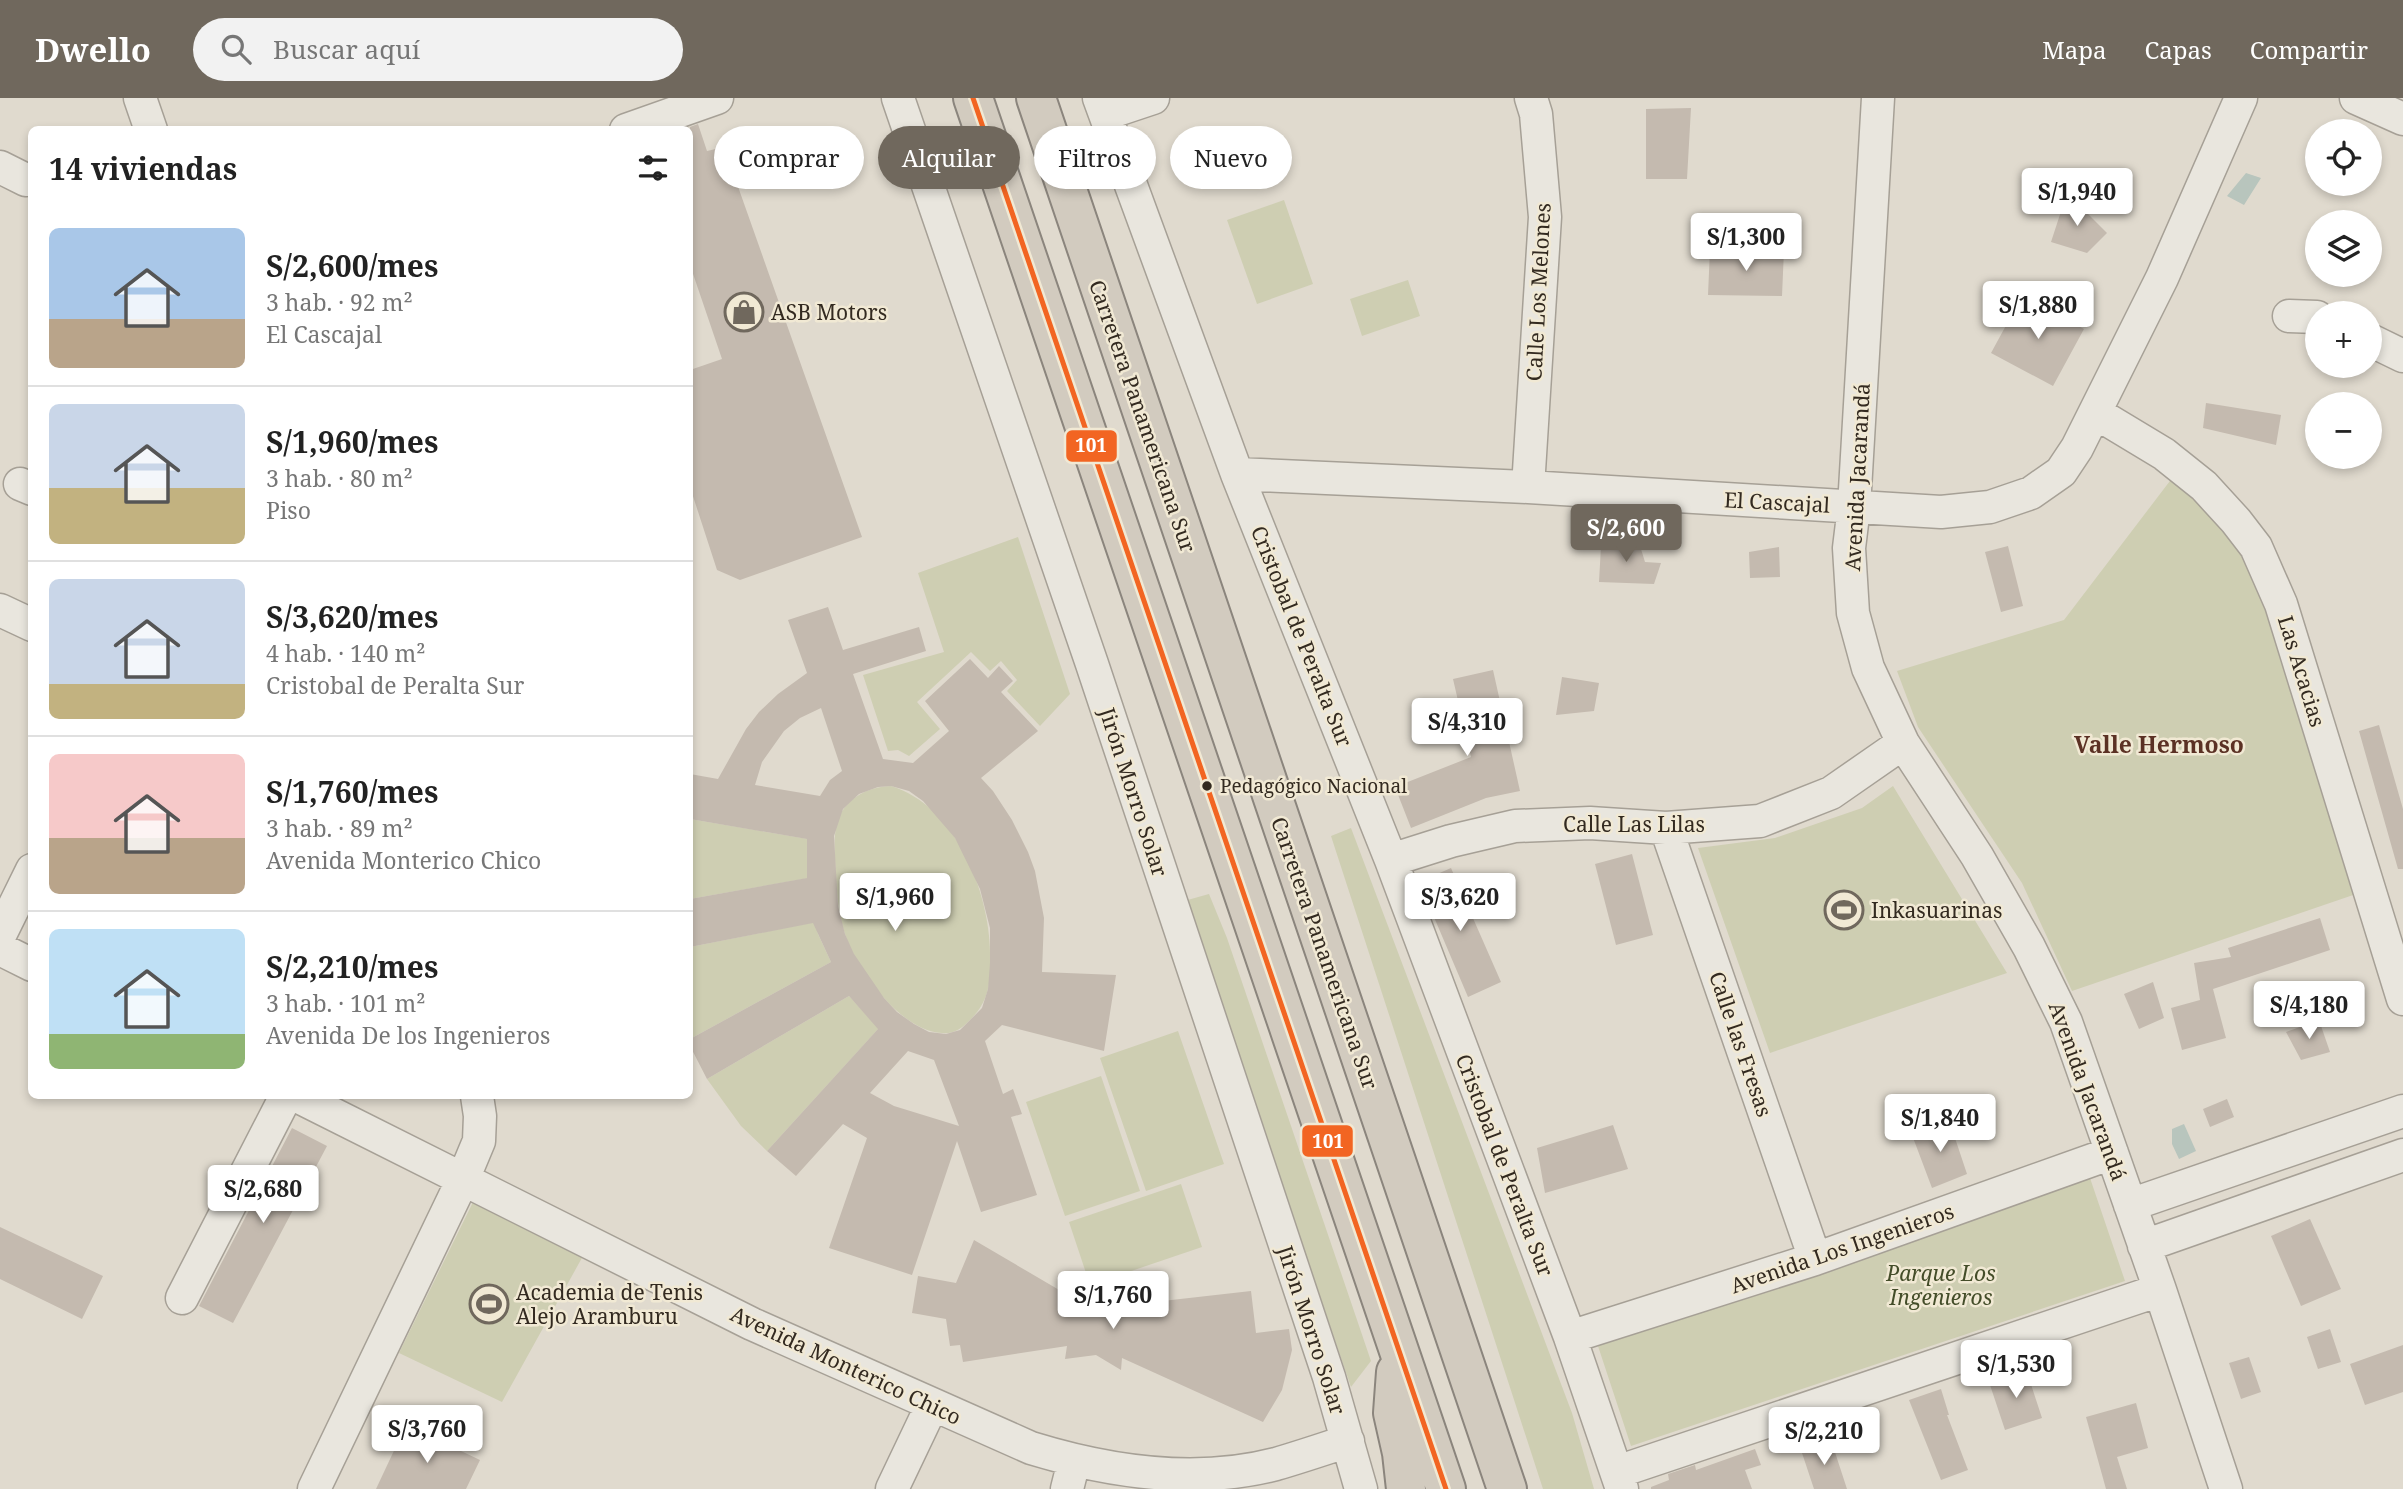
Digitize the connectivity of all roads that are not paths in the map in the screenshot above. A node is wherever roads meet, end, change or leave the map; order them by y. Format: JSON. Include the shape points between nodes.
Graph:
{"nodes":[{"id":1,"x":140,"y":98,"type":"edge"},
{"id":2,"x":717,"y":98,"type":"edge"},
{"id":3,"x":898,"y":98,"type":"edge"},
{"id":4,"x":973,"y":98,"type":"edge"},
{"id":5,"x":1036,"y":98,"type":"edge"},
{"id":6,"x":1153,"y":98,"type":"edge"},
{"id":7,"x":1531,"y":98,"type":"edge"},
{"id":8,"x":1878,"y":98,"type":"edge"},
{"id":9,"x":2241,"y":98,"type":"edge"},
{"id":10,"x":2356,"y":98,"type":"edge"},
{"id":11,"x":1102,"y":106,"type":"edge"},
{"id":12,"x":2403,"y":119,"type":"edge"},
{"id":13,"x":150,"y":126,"type":"edge"},
{"id":14,"x":637,"y":126,"type":"edge"},
{"id":15,"x":2382,"y":346,"type":"edge"},
{"id":16,"x":2403,"y":356,"type":"edge"},
{"id":17,"x":2096,"y":413,"type":"junction"},
{"id":18,"x":1237,"y":474,"type":"junction"},
{"id":19,"x":1528,"y":487,"type":"junction"},
{"id":20,"x":1854,"y":507,"type":"junction"},
{"id":21,"x":0,"y":610,"type":"edge"},
{"id":22,"x":28,"y":623,"type":"edge"},
{"id":23,"x":1903,"y":743,"type":"junction"},
{"id":24,"x":1666,"y":828,"type":"junction"},
{"id":25,"x":1391,"y":860,"type":"junction"},
{"id":26,"x":28,"y":878,"type":"edge"},
{"id":27,"x":0,"y":935,"type":"edge"},
{"id":28,"x":0,"y":949,"type":"edge"},
{"id":29,"x":28,"y":963,"type":"edge"},
{"id":30,"x":2403,"y":999,"type":"edge"},
{"id":31,"x":284,"y":1099,"type":"edge"},
{"id":32,"x":303,"y":1099,"type":"edge"},
{"id":33,"x":477,"y":1099,"type":"edge"},
{"id":34,"x":2403,"y":1111,"type":"edge"},
{"id":35,"x":2112,"y":1153,"type":"junction"},
{"id":36,"x":2403,"y":1155,"type":"edge"},
{"id":37,"x":464,"y":1177,"type":"junction"},
{"id":38,"x":2130,"y":1205,"type":"junction"},
{"id":39,"x":2144,"y":1246,"type":"junction"},
{"id":40,"x":1815,"y":1259,"type":"junction"},
{"id":41,"x":2160,"y":1290,"type":"junction"},
{"id":42,"x":182,"y":1298,"type":"dead end"},
{"id":43,"x":1570,"y":1337,"type":"junction"},
{"id":44,"x":1398,"y":1349,"type":"junction"},
{"id":45,"x":932,"y":1405,"type":"junction"},
{"id":46,"x":1348,"y":1441,"type":"junction"},
{"id":47,"x":1070,"y":1475,"type":"edge"},
{"id":48,"x":1619,"y":1481,"type":"edge"},
{"id":49,"x":314,"y":1489,"type":"edge"},
{"id":50,"x":891,"y":1489,"type":"edge"},
{"id":51,"x":1361,"y":1489,"type":"edge"},
{"id":52,"x":1406,"y":1489,"type":"edge"},
{"id":53,"x":1446,"y":1489,"type":"edge"},
{"id":54,"x":1507,"y":1489,"type":"edge"},
{"id":55,"x":2226,"y":1489,"type":"edge"}],
"edges":[{"from":1,"to":13,"type":"street"},
{"from":2,"to":14,"type":"street"},
{"from":3,"to":46,"type":"street","name":"Jirón Morro Solar","via":[[1092,664]]},
{"from":4,"to":44,"type":"highway"},
{"from":5,"to":54,"type":"highway","name":"Carretera Panamericana Sur"},
{"from":6,"to":11,"type":"street"},
{"from":7,"to":19,"type":"street","name":"Calle Los Melones","via":[[1545,217]]},
{"from":8,"to":20,"type":"street","name":"Avenida Jacarandá"},
{"from":9,"to":17,"type":"street","name":"El Cascajal","via":[[2162,278]]},
{"from":10,"to":12,"type":"street"},
{"from":11,"to":18,"type":"street","name":"Cristobal de Peralta Sur"},
{"from":15,"to":16,"type":"street"},
{"from":17,"to":20,"type":"street","name":"El Cascajal","via":[[2061,472],[2031,493],[1990,507],[1941,512]]},
{"from":17,"to":30,"type":"street","name":"Las Acacias","via":[[2164,454],[2204,486],[2256,547],[2281,604]]},
{"from":18,"to":19,"type":"street","name":"El Cascajal"},
{"from":18,"to":25,"type":"street","name":"Cristobal de Peralta Sur"},
{"from":19,"to":20,"type":"street","name":"El Cascajal"},
{"from":20,"to":23,"type":"street","name":"Avenida Jacarandá","via":[[1849,548],[1853,613],[1868,668]]},
{"from":21,"to":22,"type":"street"},
{"from":23,"to":24,"type":"street","name":"Calle Las Lilas","via":[[1831,793],[1760,821]]},
{"from":23,"to":35,"type":"street","name":"Avenida Jacarandá","via":[[1977,856],[2029,947],[2066,1022]]},
{"from":24,"to":25,"type":"street","name":"Calle Las Lilas","via":[[1590,823],[1515,826]]},
{"from":24,"to":40,"type":"street","name":"Calle las Fresas"},
{"from":25,"to":43,"type":"street","name":"Cristobal de Peralta Sur"},
{"from":26,"to":27,"type":"street"},
{"from":28,"to":29,"type":"street"},
{"from":31,"to":42,"type":"street"},
{"from":32,"to":37,"type":"street","name":"Avenida Monterico Chico"},
{"from":33,"to":37,"type":"street","via":[[479,1141]]},
{"from":34,"to":38,"type":"street"},
{"from":35,"to":38,"type":"street","name":"Avenida Jacarandá"},
{"from":35,"to":40,"type":"street","name":"Avenida Los Ingenieros"},
{"from":36,"to":39,"type":"street"},
{"from":37,"to":45,"type":"street","name":"Avenida Monterico Chico","via":[[752,1324]]},
{"from":37,"to":49,"type":"street"},
{"from":38,"to":39,"type":"street","name":"Avenida Jacarandá"},
{"from":39,"to":41,"type":"street","name":"Avenida Jacarandá"},
{"from":40,"to":43,"type":"street","name":"Avenida Los Ingenieros"},
{"from":41,"to":48,"type":"street"},
{"from":41,"to":55,"type":"street","name":"Avenida Jacarandá"},
{"from":43,"to":48,"type":"street","name":"Cristobal de Peralta Sur"},
{"from":44,"to":52,"type":"highway","via":[[1393,1413]]},
{"from":44,"to":53,"type":"highway"},
{"from":45,"to":47,"type":"street","name":"Avenida Monterico Chico","via":[[1031,1448]]},
{"from":45,"to":50,"type":"street"},
{"from":46,"to":47,"type":"street","name":"Avenida Monterico Chico","via":[[1274,1464],[1223,1472]]},
{"from":46,"to":51,"type":"street","name":"Jirón Morro Solar"}]}
